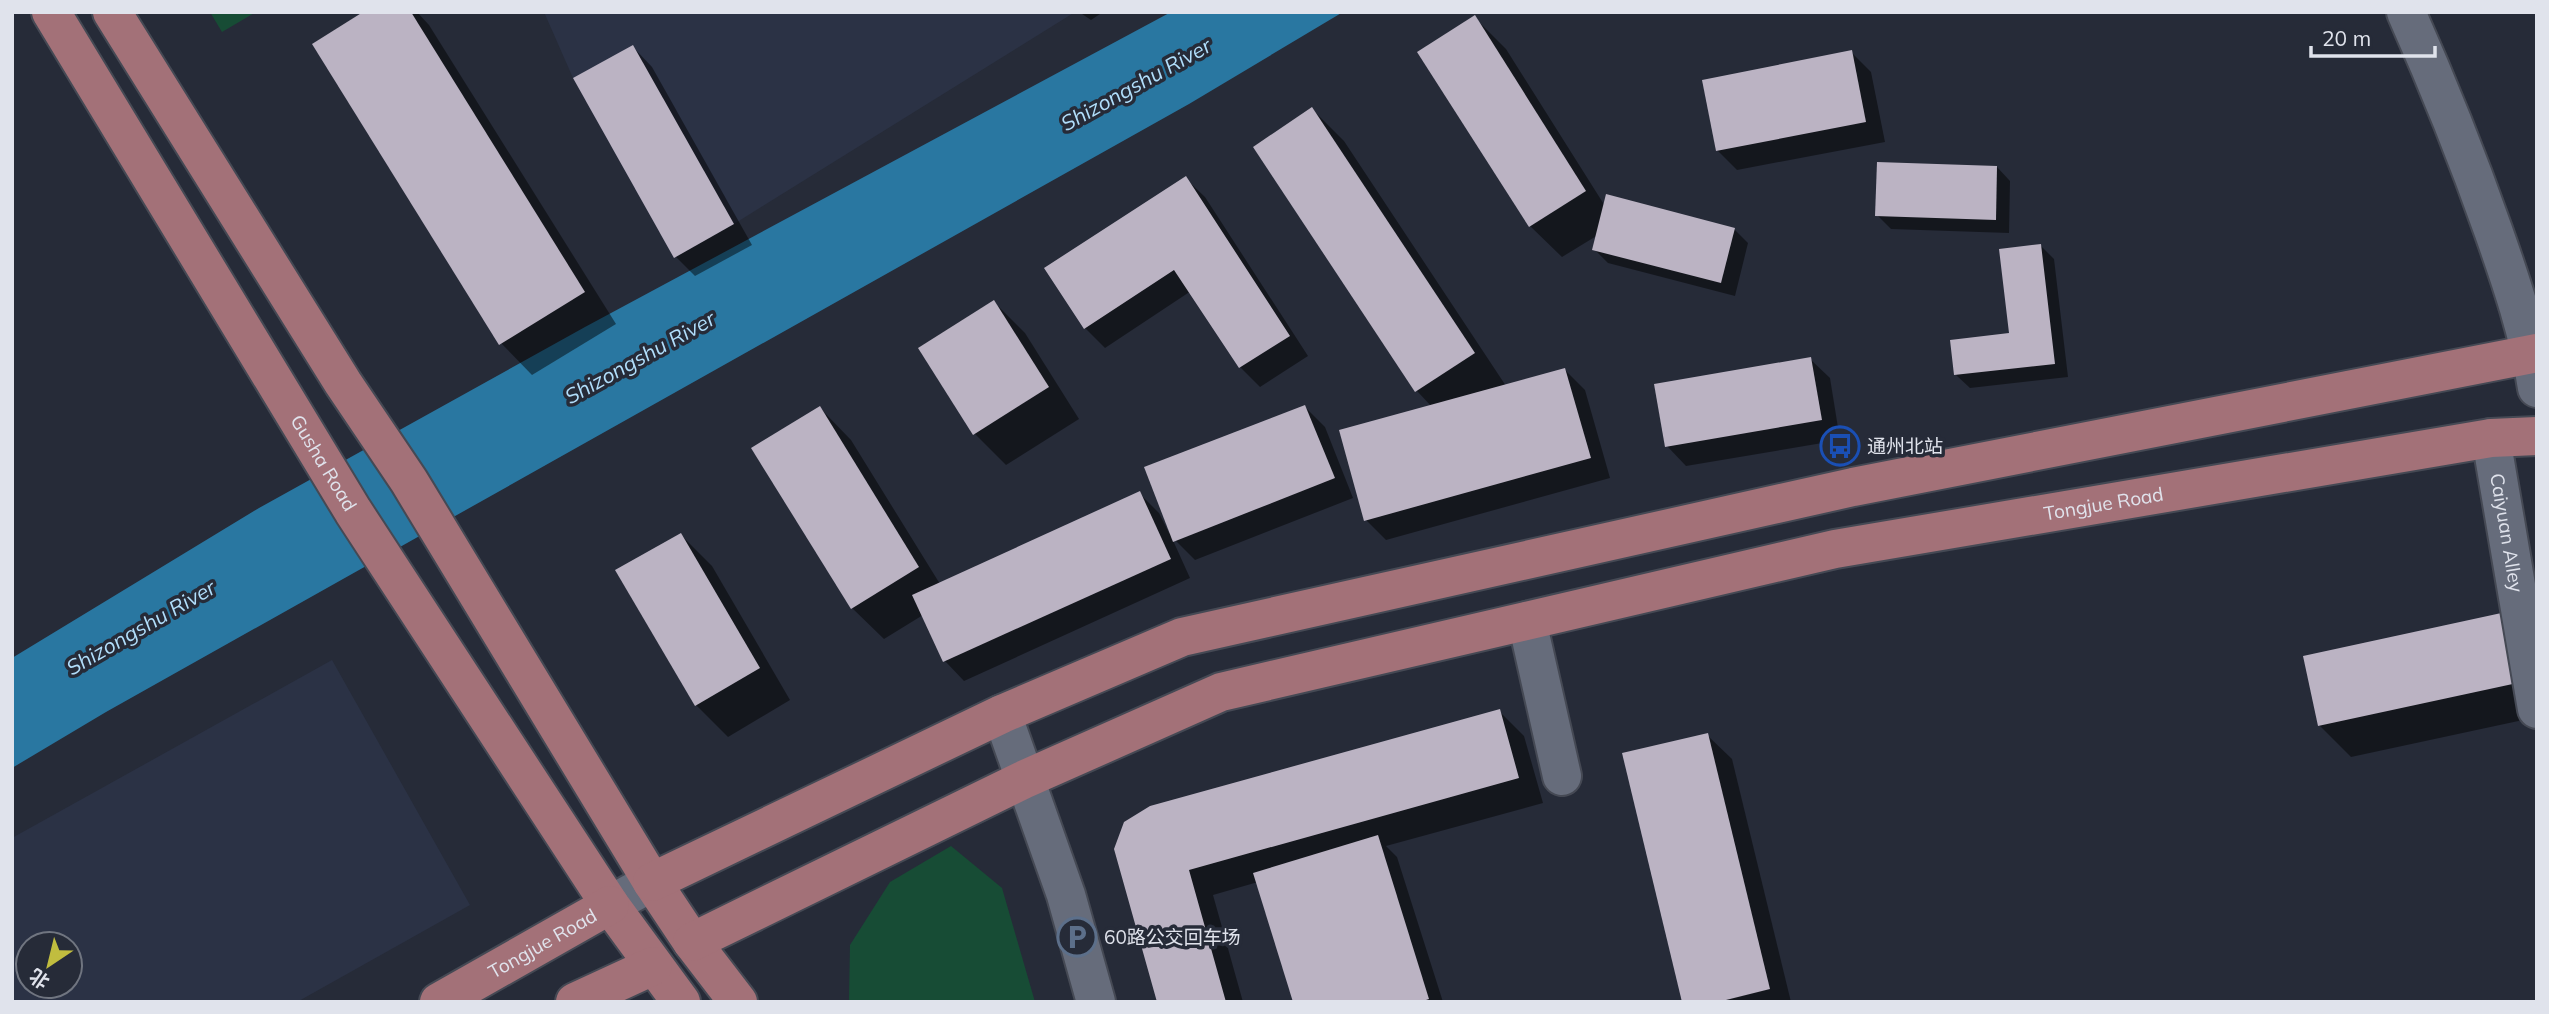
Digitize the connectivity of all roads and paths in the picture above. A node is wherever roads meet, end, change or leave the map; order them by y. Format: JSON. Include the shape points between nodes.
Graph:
{"nodes":[{"id":1,"x":51,"y":12,"type":"edge"},
{"id":2,"x":112,"y":12,"type":"edge"},
{"id":3,"x":2406,"y":12,"type":"edge"},
{"id":4,"x":2535,"y":365,"type":"edge"},
{"id":5,"x":2537,"y":436,"type":"edge"},
{"id":6,"x":2491,"y":438,"type":"junction"},
{"id":7,"x":1527,"y":621,"type":"junction"},
{"id":8,"x":2537,"y":709,"type":"edge"},
{"id":9,"x":1002,"y":714,"type":"junction"},
{"id":10,"x":1562,"y":776,"type":"dead end"},
{"id":11,"x":1023,"y":780,"type":"junction"},
{"id":12,"x":652,"y":882,"type":"junction"},
{"id":13,"x":610,"y":905,"type":"junction"},
{"id":14,"x":692,"y":942,"type":"junction"},
{"id":15,"x":653,"y":966,"type":"junction"},
{"id":16,"x":439,"y":1002,"type":"edge"},
{"id":17,"x":575,"y":1002,"type":"edge"},
{"id":18,"x":681,"y":1002,"type":"edge"},
{"id":19,"x":738,"y":1002,"type":"edge"},
{"id":20,"x":1096,"y":1002,"type":"edge"}],
"edges":[{"from":1,"to":13,"type":"main road","name":"Gusha Road","via":[[353,511]]},
{"from":2,"to":12,"type":"main road","via":[[342,383],[409,481]]},
{"from":3,"to":4,"type":"street","via":[[2457,127]]},
{"from":4,"to":9,"type":"main road","via":[[1853,488],[1182,637]]},
{"from":5,"to":6,"type":"main road","name":"Tongjue Road"},
{"from":6,"to":7,"type":"main road","name":"Tongjue Road","via":[[1835,550]]},
{"from":6,"to":8,"type":"street","name":"Caiyuan Alley"},
{"from":7,"to":10,"type":"street"},
{"from":7,"to":11,"type":"main road","name":"Tongjue Road","via":[[1221,692]]},
{"from":9,"to":11,"type":"street"},
{"from":9,"to":12,"type":"main road"},
{"from":11,"to":14,"type":"main road","name":"Tongjue Road"},
{"from":11,"to":20,"type":"street","via":[[1066,895]]},
{"from":12,"to":13,"type":"street"},
{"from":12,"to":14,"type":"main road"},
{"from":13,"to":15,"type":"main road","name":"Gusha Road"},
{"from":13,"to":16,"type":"main road","name":"Tongjue Road"},
{"from":14,"to":15,"type":"street"},
{"from":14,"to":19,"type":"main road"},
{"from":15,"to":17,"type":"main road"},
{"from":15,"to":18,"type":"main road"}]}
